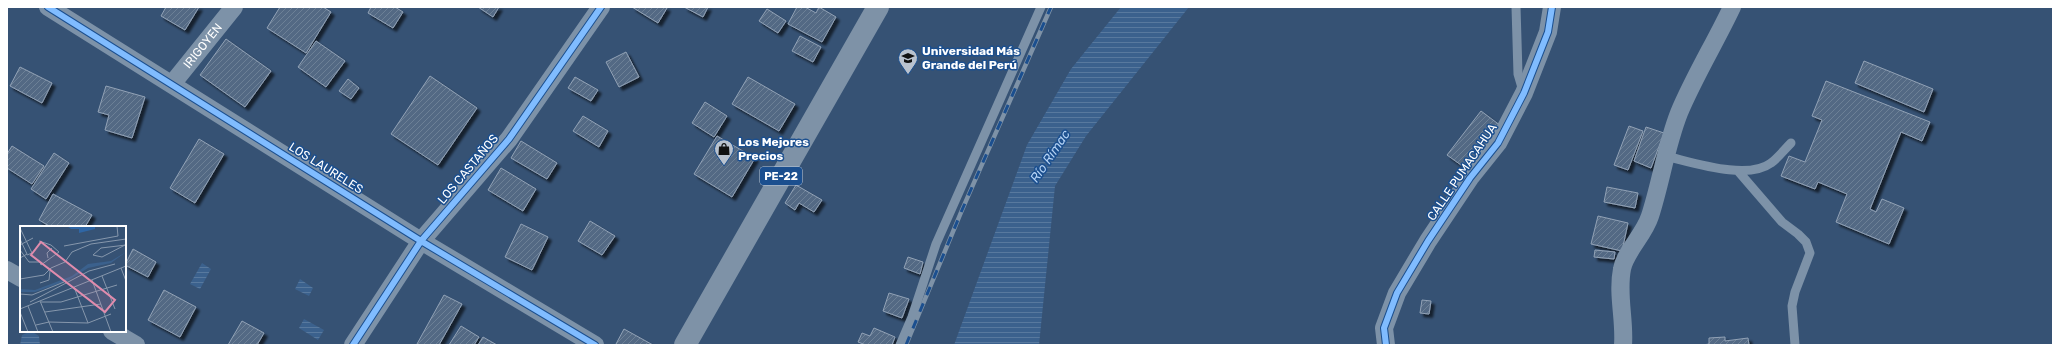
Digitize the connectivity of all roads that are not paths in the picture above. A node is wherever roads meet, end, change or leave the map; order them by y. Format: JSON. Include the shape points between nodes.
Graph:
{"nodes":[{"id":1,"x":48,"y":7,"type":"edge"},
{"id":2,"x":234,"y":7,"type":"edge"},
{"id":3,"x":601,"y":7,"type":"edge"},
{"id":4,"x":1041,"y":7,"type":"edge"},
{"id":5,"x":1516,"y":7,"type":"edge"},
{"id":6,"x":1552,"y":7,"type":"edge"},
{"id":7,"x":1732,"y":7,"type":"edge"},
{"id":8,"x":877,"y":8,"type":"edge"},
{"id":9,"x":172,"y":84,"type":"junction"},
{"id":10,"x":1524,"y":93,"type":"junction"},
{"id":11,"x":1791,"y":144,"type":"dead end"},
{"id":12,"x":1665,"y":156,"type":"junction"},
{"id":13,"x":1738,"y":171,"type":"junction"},
{"id":14,"x":421,"y":241,"type":"junction"},
{"id":15,"x":7,"y":270,"type":"edge"},
{"id":16,"x":20,"y":277,"type":"edge"},
{"id":17,"x":114,"y":332,"type":"edge"},
{"id":18,"x":136,"y":345,"type":"edge"},
{"id":19,"x":353,"y":345,"type":"edge"},
{"id":20,"x":595,"y":345,"type":"edge"},
{"id":21,"x":685,"y":345,"type":"edge"},
{"id":22,"x":900,"y":345,"type":"edge"},
{"id":23,"x":1386,"y":345,"type":"edge"},
{"id":24,"x":1620,"y":345,"type":"edge"},
{"id":25,"x":1794,"y":345,"type":"edge"}],
"edges":[{"from":1,"to":9,"type":"street","name":"LOS LAURELES"},
{"from":2,"to":9,"type":"street","name":"IRIGOYEN"},
{"from":3,"to":14,"type":"street","name":"LOS CASTAÑOS","via":[[508,139]]},
{"from":4,"to":22,"type":"lane","via":[[936,244]]},
{"from":5,"to":10,"type":"lane","via":[[1518,74]]},
{"from":6,"to":10,"type":"street","name":"CALLE PUMACAHUA","via":[[1548,32]]},
{"from":7,"to":12,"type":"street","via":[[1679,114]]},
{"from":8,"to":21,"type":"highway","number":"PE-22"},
{"from":9,"to":14,"type":"street","name":"LOS LAURELES"},
{"from":10,"to":23,"type":"street","name":"CALLE PUMACAHUA","via":[[1498,143],[1470,178],[1397,293],[1384,328]]},
{"from":11,"to":13,"type":"lane","via":[[1770,164],[1756,170]]},
{"from":12,"to":13,"type":"lane"},
{"from":12,"to":24,"type":"street","via":[[1650,216],[1622,268]]},
{"from":13,"to":25,"type":"lane","via":[[1782,222],[1806,242],[1810,253],[1792,306]]},
{"from":14,"to":19,"type":"street","name":"LOS CASTAÑOS"},
{"from":14,"to":20,"type":"street","name":"LOS LAURELES"},
{"from":15,"to":16,"type":"street"},
{"from":17,"to":18,"type":"street"}]}
